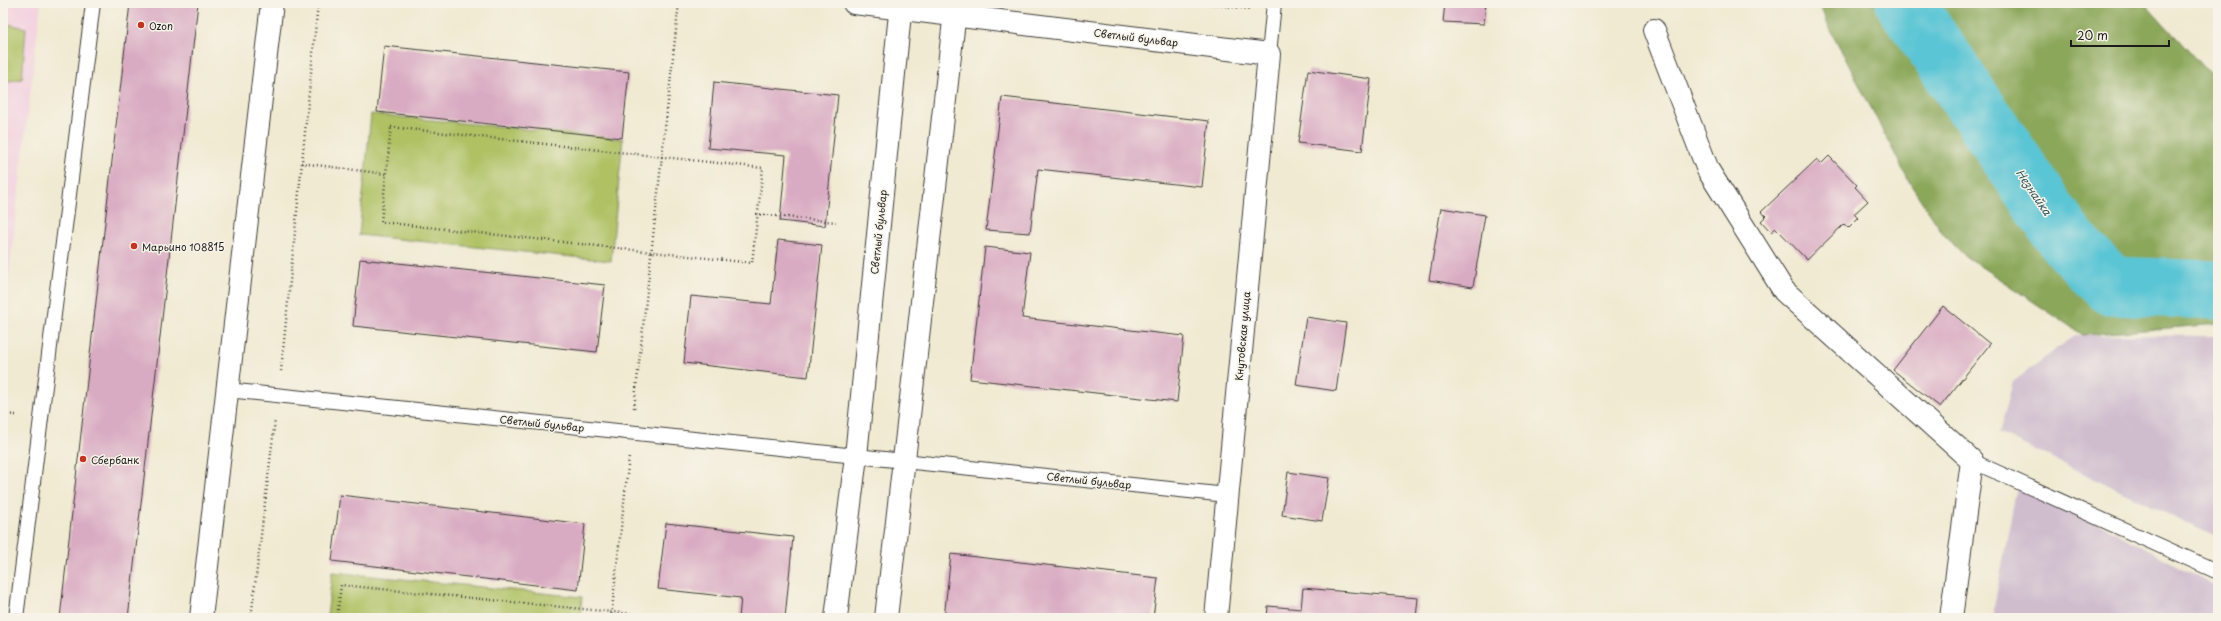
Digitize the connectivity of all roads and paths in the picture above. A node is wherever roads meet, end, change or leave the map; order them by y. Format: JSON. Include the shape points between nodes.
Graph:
{"nodes":[{"id":1,"x":93,"y":3,"type":"edge"},
{"id":2,"x":272,"y":3,"type":"edge"},
{"id":3,"x":318,"y":3,"type":"edge"},
{"id":4,"x":679,"y":3,"type":"edge"},
{"id":5,"x":854,"y":3,"type":"edge"},
{"id":6,"x":1201,"y":3,"type":"edge"},
{"id":7,"x":1236,"y":3,"type":"edge"},
{"id":8,"x":901,"y":6,"type":"edge"},
{"id":9,"x":1235,"y":7,"type":"junction"},
{"id":10,"x":1274,"y":7,"type":"edge"},
{"id":11,"x":955,"y":9,"type":"edge"},
{"id":12,"x":1654,"y":30,"type":"dead end"},
{"id":13,"x":1269,"y":54,"type":"junction"},
{"id":14,"x":662,"y":157,"type":"junction"},
{"id":15,"x":302,"y":163,"type":"junction"},
{"id":16,"x":386,"y":174,"type":"junction"},
{"id":17,"x":756,"y":214,"type":"junction"},
{"id":18,"x":836,"y":222,"type":"dead end"},
{"id":19,"x":651,"y":253,"type":"junction"},
{"id":20,"x":227,"y":390,"type":"junction"},
{"id":21,"x":278,"y":395,"type":"junction"},
{"id":22,"x":631,"y":432,"type":"junction"},
{"id":23,"x":856,"y":456,"type":"junction"},
{"id":24,"x":903,"y":460,"type":"junction"},
{"id":25,"x":1972,"y":461,"type":"junction"},
{"id":26,"x":1227,"y":495,"type":"junction"},
{"id":27,"x":2218,"y":572,"type":"edge"},
{"id":28,"x":611,"y":613,"type":"junction"},
{"id":29,"x":16,"y":618,"type":"edge"},
{"id":30,"x":201,"y":618,"type":"edge"},
{"id":31,"x":251,"y":618,"type":"edge"},
{"id":32,"x":337,"y":618,"type":"edge"},
{"id":33,"x":611,"y":618,"type":"edge"},
{"id":34,"x":672,"y":618,"type":"edge"},
{"id":35,"x":836,"y":618,"type":"edge"},
{"id":36,"x":886,"y":618,"type":"edge"},
{"id":37,"x":1216,"y":618,"type":"edge"},
{"id":38,"x":1951,"y":618,"type":"edge"}],
"edges":[{"from":1,"to":29,"type":"lane"},
{"from":2,"to":20,"type":"street"},
{"from":3,"to":15,"type":"path"},
{"from":4,"to":14,"type":"path"},
{"from":5,"to":8,"type":"street","name":"Светлый бульвар"},
{"from":6,"to":9,"type":"path"},
{"from":7,"to":9,"type":"path"},
{"from":8,"to":11,"type":"street","name":"Светлый бульвар"},
{"from":8,"to":23,"type":"street","name":"Светлый бульвар"},
{"from":9,"to":10,"type":"path"},
{"from":10,"to":13,"type":"lane"},
{"from":11,"to":13,"type":"street","name":"Светлый бульвар"},
{"from":11,"to":24,"type":"street"},
{"from":12,"to":25,"type":"street","via":[[1708,170],[1784,292]]},
{"from":13,"to":26,"type":"street","name":"Кнутовская улица"},
{"from":14,"to":16,"type":"path","via":[[391,127]]},
{"from":14,"to":17,"type":"path","via":[[762,168]]},
{"from":14,"to":19,"type":"path"},
{"from":15,"to":16,"type":"path"},
{"from":15,"to":21,"type":"path"},
{"from":16,"to":19,"type":"path","via":[[381,222]]},
{"from":17,"to":18,"type":"path"},
{"from":17,"to":19,"type":"path","via":[[752,263]]},
{"from":19,"to":22,"type":"path"},
{"from":20,"to":21,"type":"lane","name":"Светлый бульвар"},
{"from":20,"to":30,"type":"street"},
{"from":21,"to":22,"type":"lane","name":"Светлый бульвар"},
{"from":21,"to":31,"type":"path"},
{"from":22,"to":23,"type":"lane","name":"Светлый бульвар"},
{"from":22,"to":28,"type":"path"},
{"from":23,"to":24,"type":"lane","name":"Светлый бульвар"},
{"from":23,"to":35,"type":"street","name":"Светлый бульвар"},
{"from":24,"to":26,"type":"lane","name":"Светлый бульвар"},
{"from":24,"to":36,"type":"street"},
{"from":25,"to":27,"type":"lane"},
{"from":25,"to":38,"type":"street"},
{"from":26,"to":37,"type":"street","name":"Кнутовская улица"},
{"from":28,"to":32,"type":"path","via":[[341,585]]},
{"from":28,"to":33,"type":"path"},
{"from":28,"to":34,"type":"path"}]}
